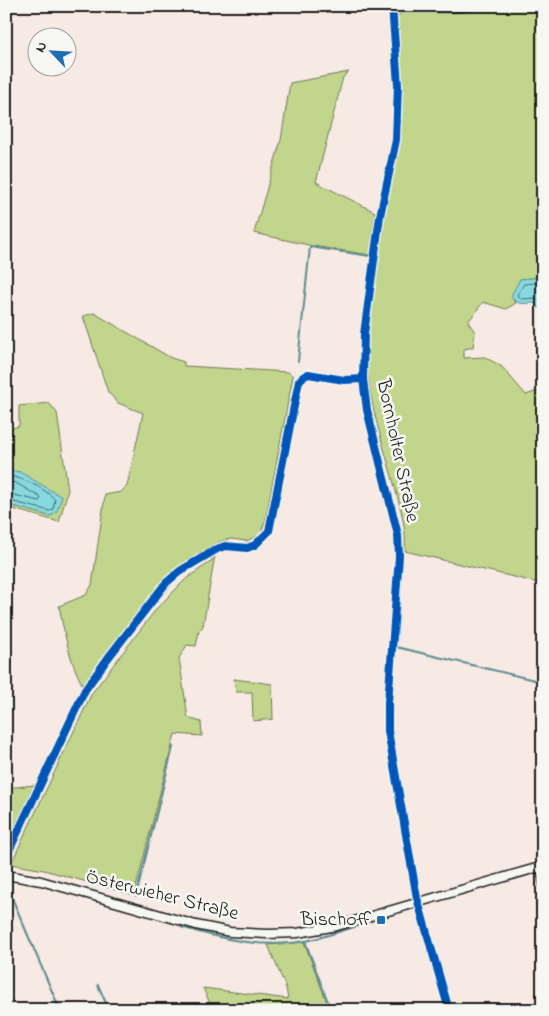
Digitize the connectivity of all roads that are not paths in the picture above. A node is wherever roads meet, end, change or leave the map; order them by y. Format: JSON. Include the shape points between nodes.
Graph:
{"nodes":[{"id":1,"x":478,"y":6,"type":"edge"},
{"id":2,"x":392,"y":7,"type":"edge"},
{"id":3,"x":85,"y":690,"type":"dead end"},
{"id":4,"x":6,"y":857,"type":"edge"},
{"id":5,"x":542,"y":866,"type":"edge"},
{"id":6,"x":6,"y":875,"type":"edge"},
{"id":7,"x":543,"y":885,"type":"edge"},
{"id":8,"x":418,"y":902,"type":"junction"},
{"id":9,"x":449,"y":1010,"type":"edge"}],
"edges":[{"from":1,"to":2,"type":"street"},
{"from":2,"to":8,"type":"street","name":"Bornholter Straße","via":[[398,86],[396,140],[378,226],[364,334],[363,380],[367,410],[398,535],[388,731]]},
{"from":3,"to":4,"type":"street"},
{"from":5,"to":7,"type":"street"},
{"from":5,"to":8,"type":"street","name":"Österwieher Straße"},
{"from":6,"to":8,"type":"street","name":"Österwieher Straße","via":[[51,884],[196,925],[248,934],[313,931]]},
{"from":8,"to":9,"type":"street","name":"Bornholter Straße"}]}
